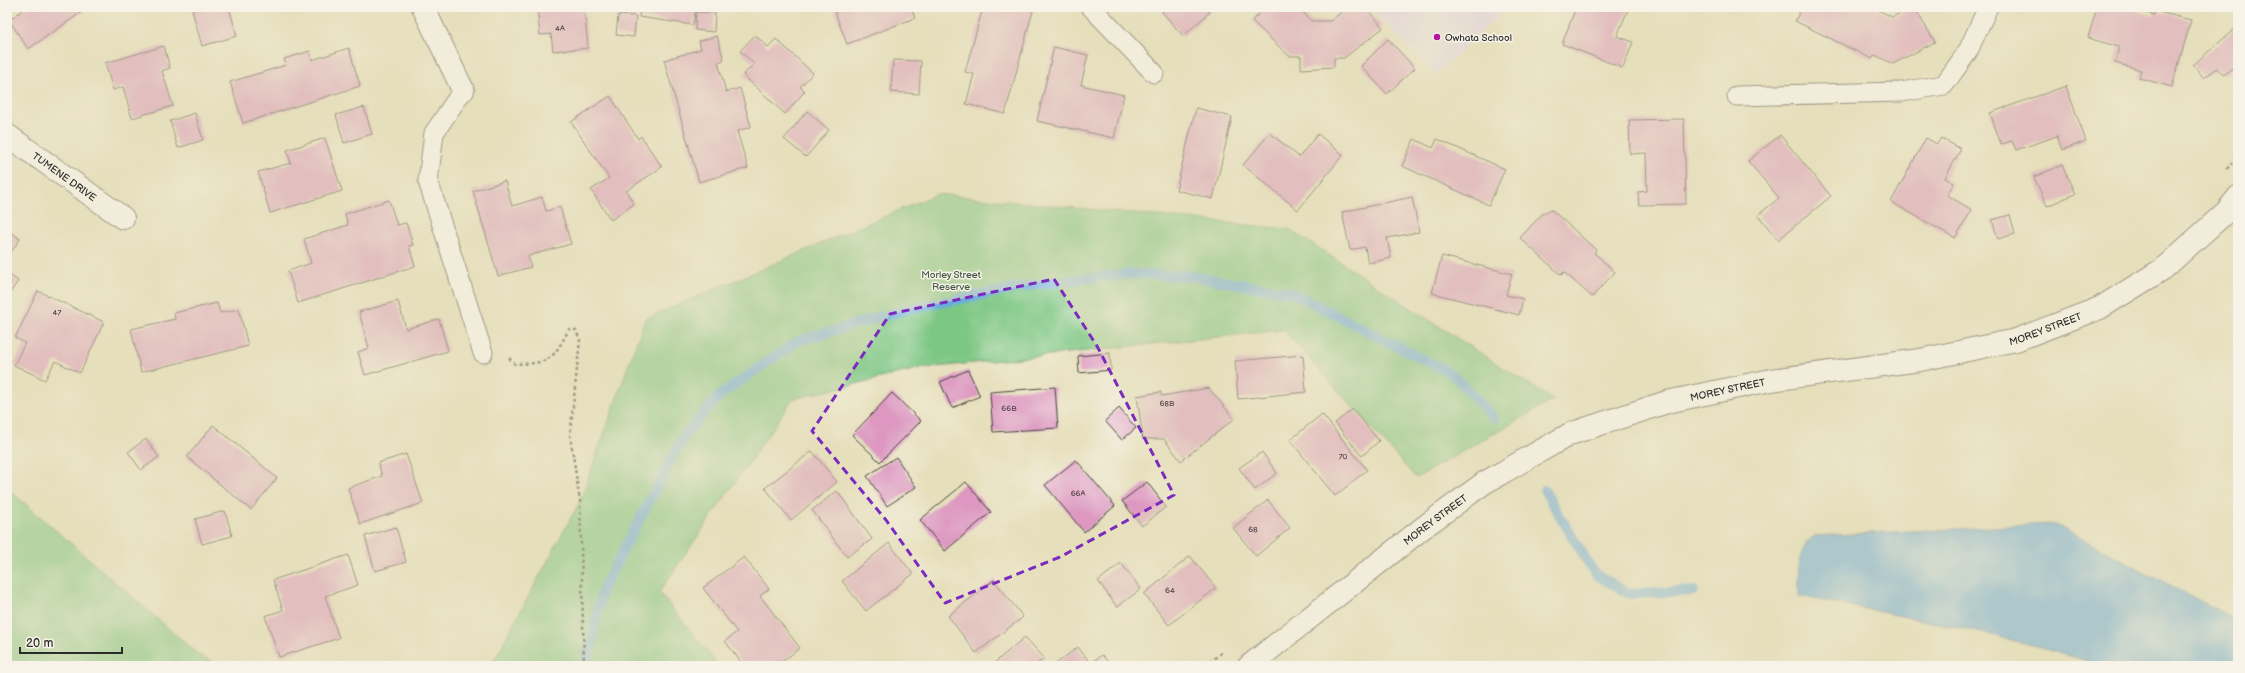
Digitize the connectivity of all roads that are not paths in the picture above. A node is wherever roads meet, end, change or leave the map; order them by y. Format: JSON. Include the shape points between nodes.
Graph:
{"nodes":[{"id":1,"x":423,"y":7,"type":"edge"},
{"id":2,"x":1091,"y":7,"type":"edge"},
{"id":3,"x":1988,"y":7,"type":"edge"},
{"id":4,"x":1154,"y":73,"type":"dead end"},
{"id":5,"x":463,"y":90,"type":"joint"},
{"id":6,"x":1737,"y":96,"type":"dead end"},
{"id":7,"x":7,"y":135,"type":"edge"},
{"id":8,"x":2238,"y":197,"type":"edge"},
{"id":9,"x":123,"y":218,"type":"dead end"},
{"id":10,"x":483,"y":353,"type":"dead end"},
{"id":11,"x":1249,"y":666,"type":"edge"}],
"edges":[{"from":1,"to":5,"type":"street"},
{"from":2,"to":4,"type":"lane"},
{"from":3,"to":6,"type":"lane","via":[[1968,51],[1944,85],[1901,92]]},
{"from":5,"to":10,"type":"lane","via":[[434,133],[428,182]]},
{"from":7,"to":9,"type":"street","name":"TUMENE DRIVE"},
{"from":8,"to":11,"type":"street","name":"MOREY STREET","via":[[2226,212],[2163,270],[2100,308],[2016,340],[1920,360],[1742,386],[1667,402],[1570,434],[1484,483],[1424,527]]}]}
